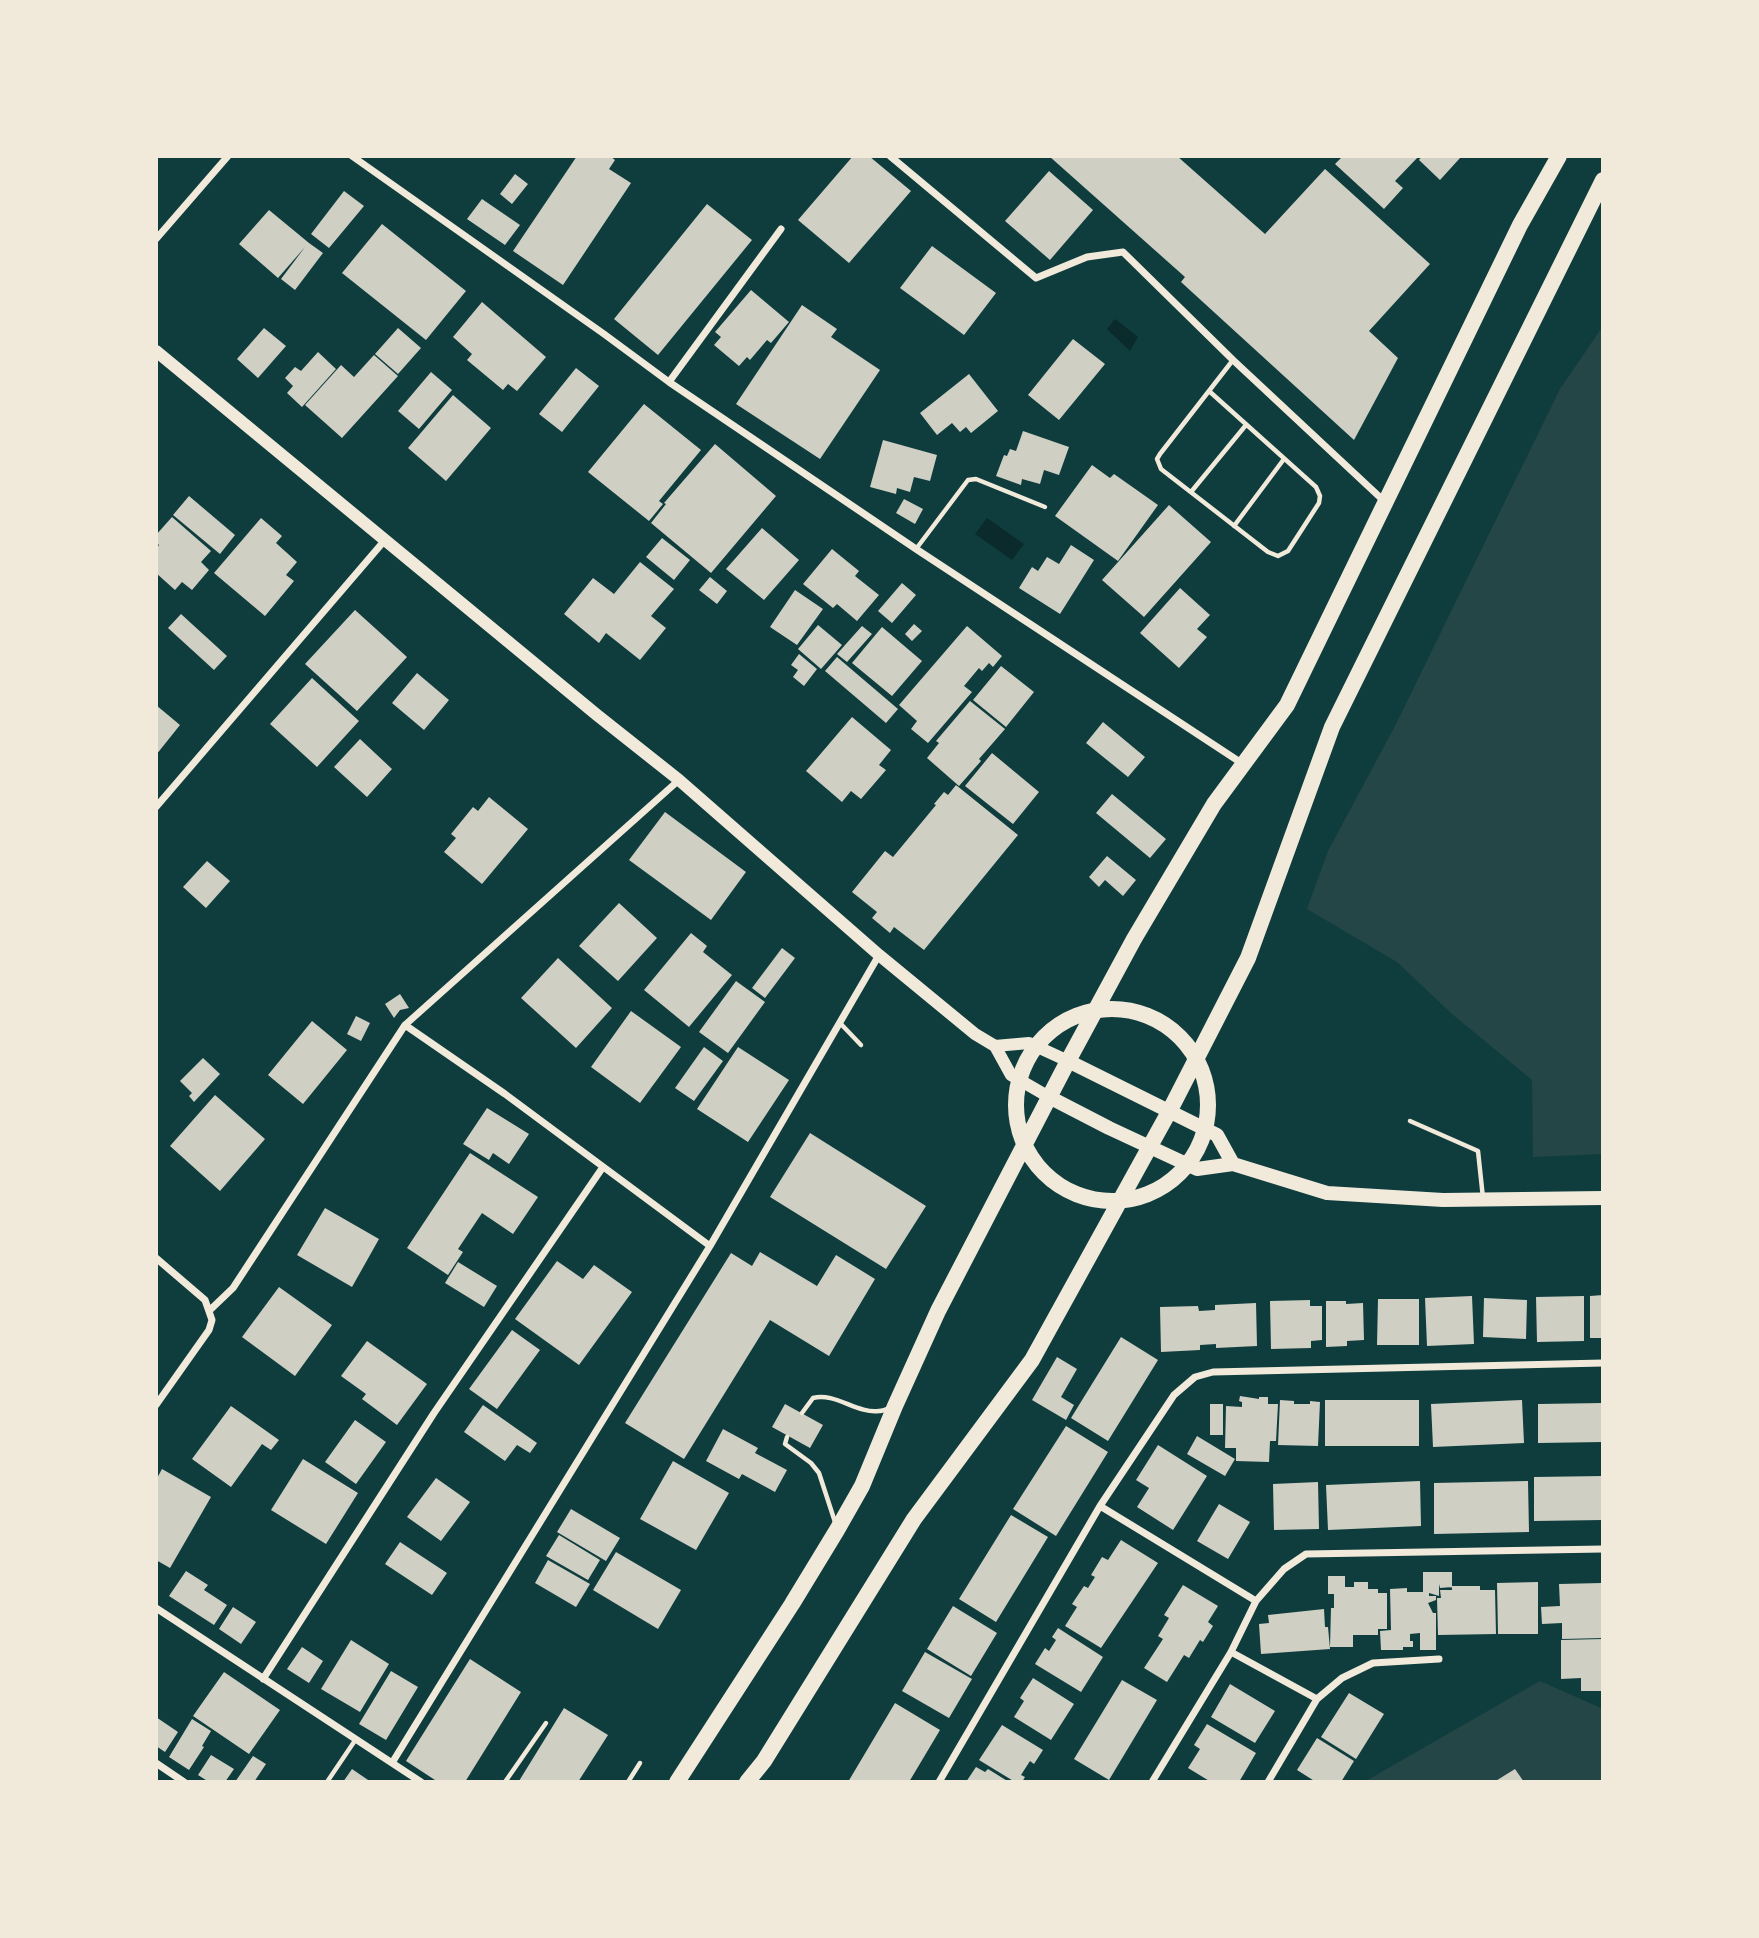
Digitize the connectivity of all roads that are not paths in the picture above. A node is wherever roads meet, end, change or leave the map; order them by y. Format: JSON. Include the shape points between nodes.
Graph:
{"nodes":[{"id":1,"x":228,"y":156,"type":"edge"},
{"id":2,"x":352,"y":156,"type":"edge"},
{"id":3,"x":890,"y":156,"type":"edge"},
{"id":4,"x":1559,"y":156,"type":"edge"},
{"id":5,"x":1603,"y":180,"type":"edge"},
{"id":6,"x":781,"y":229,"type":"dead end"},
{"id":7,"x":156,"y":239,"type":"edge"},
{"id":8,"x":156,"y":351,"type":"edge"},
{"id":9,"x":1233,"y":360,"type":"junction"},
{"id":10,"x":669,"y":382,"type":"junction"},
{"id":11,"x":1209,"y":391,"type":"junction"},
{"id":12,"x":1246,"y":425,"type":"junction"},
{"id":13,"x":1284,"y":459,"type":"junction"},
{"id":14,"x":1191,"y":492,"type":"junction"},
{"id":15,"x":1386,"y":502,"type":"junction"},
{"id":16,"x":1045,"y":507,"type":"dead end"},
{"id":17,"x":1234,"y":526,"type":"junction"},
{"id":18,"x":385,"y":540,"type":"junction"},
{"id":19,"x":916,"y":549,"type":"junction"},
{"id":20,"x":1244,"y":764,"type":"junction"},
{"id":21,"x":679,"y":780,"type":"junction"},
{"id":22,"x":156,"y":807,"type":"edge"},
{"id":23,"x":879,"y":956,"type":"junction"},
{"id":24,"x":1096,"y":1009,"type":"junction"},
{"id":25,"x":839,"y":1022,"type":"junction"},
{"id":26,"x":405,"y":1025,"type":"junction"},
{"id":27,"x":861,"y":1045,"type":"dead end"},
{"id":28,"x":995,"y":1046,"type":"junction"},
{"id":29,"x":1036,"y":1046,"type":"junction"},
{"id":30,"x":1197,"y":1057,"type":"junction"},
{"id":31,"x":1068,"y":1061,"type":"junction"},
{"id":32,"x":1019,"y":1079,"type":"junction"},
{"id":33,"x":1049,"y":1097,"type":"junction"},
{"id":34,"x":1170,"y":1110,"type":"junction"},
{"id":35,"x":1410,"y":1121,"type":"dead end"},
{"id":36,"x":1205,"y":1129,"type":"junction"},
{"id":37,"x":1024,"y":1145,"type":"junction"},
{"id":38,"x":1150,"y":1146,"type":"junction"},
{"id":39,"x":1233,"y":1164,"type":"junction"},
{"id":40,"x":1188,"y":1165,"type":"junction"},
{"id":41,"x":603,"y":1167,"type":"junction"},
{"id":42,"x":1603,"y":1198,"type":"edge"},
{"id":43,"x":1483,"y":1199,"type":"junction"},
{"id":44,"x":1119,"y":1201,"type":"junction"},
{"id":45,"x":710,"y":1245,"type":"junction"},
{"id":46,"x":156,"y":1258,"type":"edge"},
{"id":47,"x":209,"y":1310,"type":"junction"},
{"id":48,"x":1603,"y":1363,"type":"edge"},
{"id":49,"x":156,"y":1405,"type":"edge"},
{"id":50,"x":895,"y":1406,"type":"junction"},
{"id":51,"x":802,"y":1413,"type":"dead end"},
{"id":52,"x":787,"y":1437,"type":"dead end"},
{"id":53,"x":1100,"y":1506,"type":"junction"},
{"id":54,"x":837,"y":1530,"type":"junction"},
{"id":55,"x":1603,"y":1549,"type":"edge"},
{"id":56,"x":1256,"y":1601,"type":"junction"},
{"id":57,"x":156,"y":1608,"type":"edge"},
{"id":58,"x":1231,"y":1652,"type":"junction"},
{"id":59,"x":1438,"y":1659,"type":"dead end"},
{"id":60,"x":263,"y":1679,"type":"junction"},
{"id":61,"x":1317,"y":1699,"type":"junction"},
{"id":62,"x":546,"y":1723,"type":"dead end"},
{"id":63,"x":356,"y":1740,"type":"junction"},
{"id":64,"x":156,"y":1763,"type":"edge"},
{"id":65,"x":392,"y":1763,"type":"junction"},
{"id":66,"x":640,"y":1763,"type":"dead end"},
{"id":67,"x":184,"y":1782,"type":"edge"},
{"id":68,"x":327,"y":1782,"type":"edge"},
{"id":69,"x":421,"y":1782,"type":"edge"},
{"id":70,"x":505,"y":1782,"type":"edge"},
{"id":71,"x":628,"y":1782,"type":"edge"},
{"id":72,"x":677,"y":1782,"type":"edge"},
{"id":73,"x":747,"y":1782,"type":"edge"},
{"id":74,"x":939,"y":1782,"type":"edge"},
{"id":75,"x":1152,"y":1782,"type":"edge"},
{"id":76,"x":1268,"y":1782,"type":"edge"}],
"edges":[{"from":1,"to":7,"type":"street"},
{"from":2,"to":10,"type":"street"},
{"from":3,"to":9,"type":"street","via":[[1036,278],[1087,257],[1123,252]]},
{"from":4,"to":15,"type":"main road","via":[[1520,225]]},
{"from":5,"to":30,"type":"main road","via":[[1332,727],[1248,958]]},
{"from":6,"to":10,"type":"street"},
{"from":8,"to":18,"type":"street"},
{"from":9,"to":11,"type":"lane"},
{"from":9,"to":15,"type":"street"},
{"from":10,"to":19,"type":"street"},
{"from":11,"to":12,"type":"lane"},
{"from":11,"to":14,"type":"lane","via":[[1157,460],[1161,469]]},
{"from":12,"to":13,"type":"lane"},
{"from":12,"to":14,"type":"lane"},
{"from":13,"to":17,"type":"lane"},
{"from":13,"to":17,"type":"lane","via":[[1320,496],[1288,551],[1278,556],[1268,552]]},
{"from":14,"to":17,"type":"lane"},
{"from":15,"to":20,"type":"main road","via":[[1287,705]]},
{"from":16,"to":19,"type":"lane","via":[[976,479],[968,480]]},
{"from":18,"to":21,"type":"street"},
{"from":18,"to":22,"type":"street"},
{"from":19,"to":20,"type":"street"},
{"from":20,"to":24,"type":"main road","via":[[1213,804]]},
{"from":21,"to":23,"type":"street"},
{"from":21,"to":26,"type":"street"},
{"from":23,"to":25,"type":"street"},
{"from":23,"to":28,"type":"street"},
{"from":24,"to":29,"type":"main road","via":[[1065,1021]]},
{"from":24,"to":30,"type":"main road","via":[[1150,1017],[1170,1027]]},
{"from":24,"to":31,"type":"main road"},
{"from":25,"to":27,"type":"lane"},
{"from":25,"to":45,"type":"street"},
{"from":26,"to":41,"type":"street"},
{"from":26,"to":47,"type":"street","via":[[233,1289]]},
{"from":28,"to":29,"type":"street"},
{"from":28,"to":32,"type":"street"},
{"from":29,"to":31,"type":"street"},
{"from":29,"to":32,"type":"main road"},
{"from":30,"to":34,"type":"main road"},
{"from":30,"to":36,"type":"main road","via":[[1208,1090]]},
{"from":31,"to":33,"type":"main road"},
{"from":31,"to":34,"type":"main road"},
{"from":32,"to":33,"type":"street"},
{"from":32,"to":37,"type":"main road","via":[[1016,1117]]},
{"from":33,"to":37,"type":"main road"},
{"from":33,"to":38,"type":"main road"},
{"from":34,"to":36,"type":"main road"},
{"from":34,"to":38,"type":"main road"},
{"from":35,"to":43,"type":"lane","via":[[1478,1151]]},
{"from":36,"to":39,"type":"main road","via":[[1217,1135]]},
{"from":36,"to":40,"type":"main road"},
{"from":37,"to":44,"type":"main road","via":[[1037,1167],[1060,1186],[1086,1199]]},
{"from":37,"to":50,"type":"main road","via":[[938,1311]]},
{"from":38,"to":40,"type":"main road"},
{"from":38,"to":44,"type":"main road"},
{"from":39,"to":40,"type":"main road","via":[[1197,1169]]},
{"from":39,"to":43,"type":"main road","via":[[1327,1193]]},
{"from":40,"to":44,"type":"main road","via":[[1160,1189]]},
{"from":41,"to":45,"type":"street"},
{"from":41,"to":60,"type":"street","via":[[434,1413]]},
{"from":42,"to":43,"type":"main road"},
{"from":44,"to":73,"type":"main road","via":[[1032,1360],[914,1519]]},
{"from":45,"to":65,"type":"street"},
{"from":46,"to":47,"type":"street","via":[[205,1300]]},
{"from":47,"to":49,"type":"street","via":[[209,1331]]},
{"from":48,"to":53,"type":"street","via":[[1213,1372],[1195,1377],[1174,1395]]},
{"from":50,"to":51,"type":"lane","via":[[878,1412],[819,1396]]},
{"from":50,"to":54,"type":"main road","via":[[862,1486]]},
{"from":52,"to":54,"type":"lane","via":[[785,1444],[818,1473]]},
{"from":53,"to":56,"type":"street"},
{"from":53,"to":74,"type":"street"},
{"from":54,"to":72,"type":"main road"},
{"from":55,"to":56,"type":"street","via":[[1306,1554],[1284,1569]]},
{"from":56,"to":58,"type":"street"},
{"from":57,"to":60,"type":"street"},
{"from":58,"to":61,"type":"street"},
{"from":58,"to":75,"type":"street"},
{"from":59,"to":61,"type":"street","via":[[1373,1663],[1342,1678]]},
{"from":60,"to":63,"type":"street"},
{"from":61,"to":76,"type":"street"},
{"from":62,"to":70,"type":"lane"},
{"from":63,"to":65,"type":"street"},
{"from":63,"to":68,"type":"lane"},
{"from":64,"to":67,"type":"street"},
{"from":65,"to":69,"type":"street"},
{"from":66,"to":71,"type":"lane"}]}
